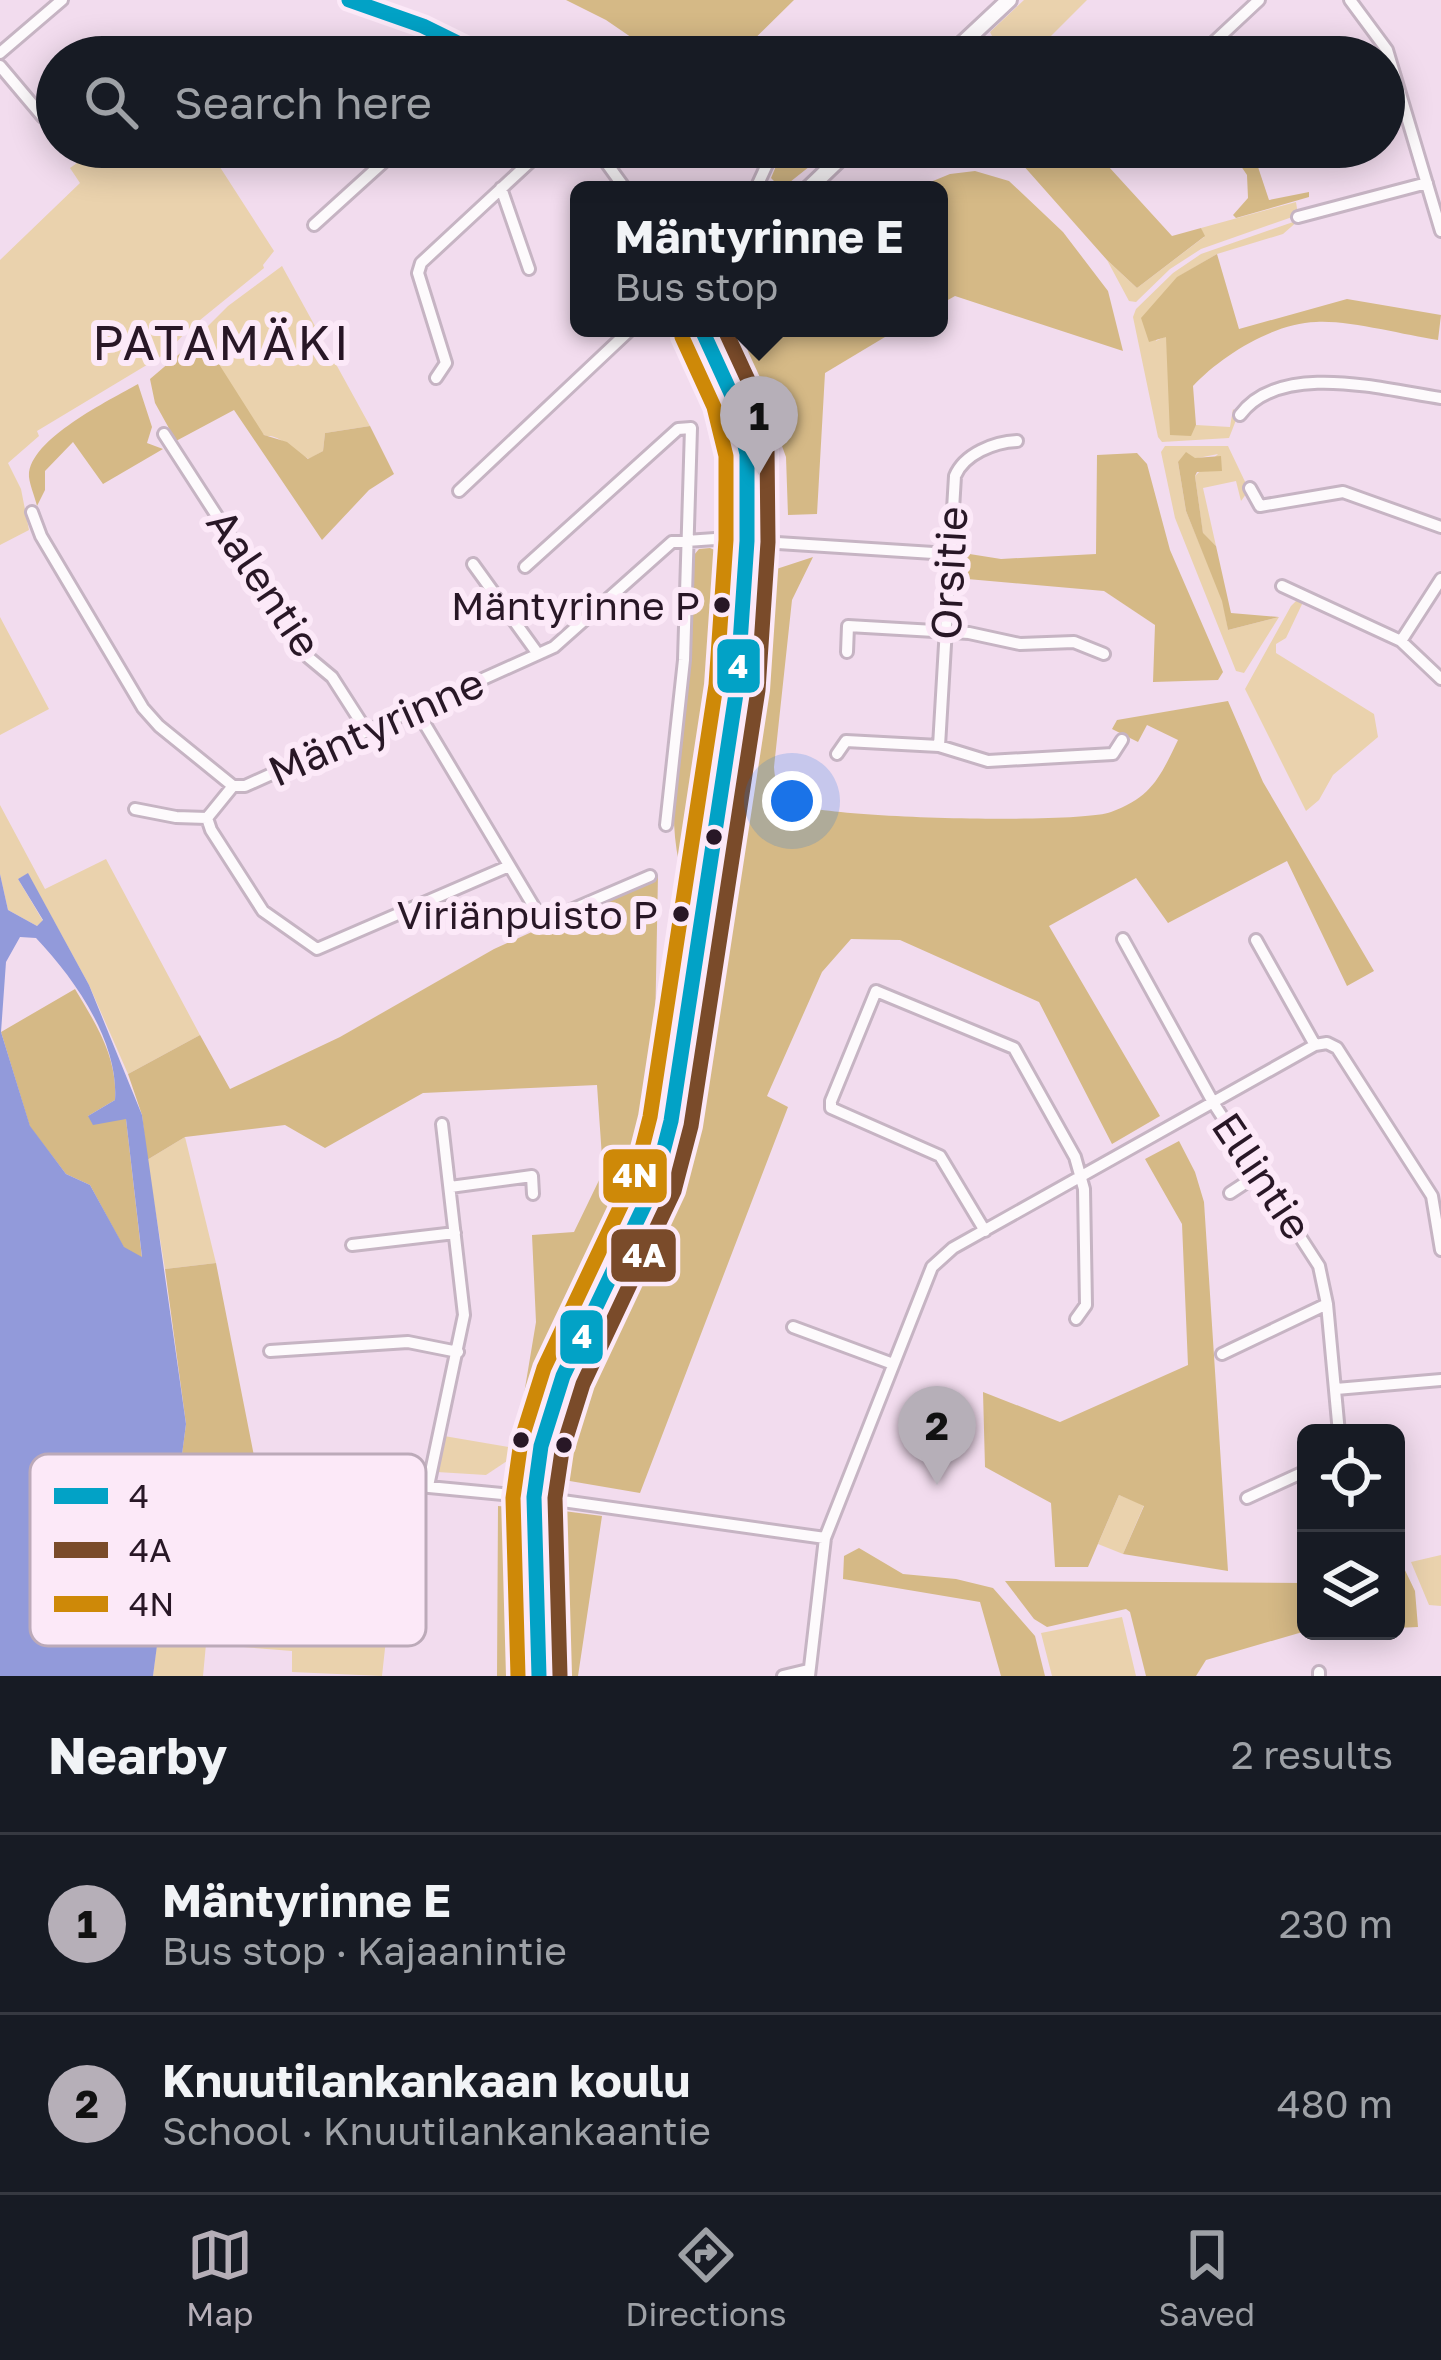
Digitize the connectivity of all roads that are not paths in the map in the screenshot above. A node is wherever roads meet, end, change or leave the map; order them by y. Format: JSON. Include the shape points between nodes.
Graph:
{"nodes":[{"id":1,"x":62,"y":0,"type":"edge"},
{"id":2,"x":349,"y":0,"type":"edge"},
{"id":3,"x":1009,"y":0,"type":"edge"},
{"id":4,"x":1259,"y":0,"type":"edge"},
{"id":5,"x":1350,"y":0,"type":"edge"},
{"id":6,"x":443,"y":36,"type":"edge"},
{"id":7,"x":970,"y":36,"type":"edge"},
{"id":8,"x":1220,"y":36,"type":"edge"},
{"id":9,"x":1377,"y":36,"type":"edge"},
{"id":10,"x":0,"y":52,"type":"edge"},
{"id":11,"x":0,"y":66,"type":"edge"},
{"id":12,"x":36,"y":109,"type":"edge"},
{"id":13,"x":1405,"y":110,"type":"edge"},
{"id":14,"x":376,"y":168,"type":"edge"},
{"id":15,"x":523,"y":168,"type":"edge"},
{"id":16,"x":1427,"y":183,"type":"junction"},
{"id":17,"x":501,"y":188,"type":"junction"},
{"id":18,"x":1298,"y":217,"type":"dead end"},
{"id":19,"x":314,"y":225,"type":"dead end"},
{"id":20,"x":1441,"y":231,"type":"edge"},
{"id":21,"x":529,"y":269,"type":"dead end"},
{"id":22,"x":622,"y":337,"type":"edge"},
{"id":23,"x":705,"y":337,"type":"edge"},
{"id":24,"x":719,"y":337,"type":"edge"},
{"id":25,"x":724,"y":377,"type":"junction"},
{"id":26,"x":436,"y":378,"type":"dead end"},
{"id":27,"x":1441,"y":398,"type":"edge"},
{"id":28,"x":1240,"y":415,"type":"dead end"},
{"id":29,"x":164,"y":434,"type":"dead end"},
{"id":30,"x":1017,"y":441,"type":"dead end"},
{"id":31,"x":1250,"y":488,"type":"dead end"},
{"id":32,"x":459,"y":491,"type":"dead end"},
{"id":33,"x":32,"y":512,"type":"dead end"},
{"id":34,"x":1441,"y":526,"type":"edge"},
{"id":35,"x":687,"y":538,"type":"junction"},
{"id":36,"x":747,"y":541,"type":"junction"},
{"id":37,"x":949,"y":554,"type":"junction"},
{"id":38,"x":473,"y":564,"type":"dead end"},
{"id":39,"x":525,"y":567,"type":"dead end"},
{"id":40,"x":1441,"y":579,"type":"edge"},
{"id":41,"x":1282,"y":586,"type":"dead end"},
{"id":42,"x":945,"y":631,"type":"junction"},
{"id":43,"x":1401,"y":641,"type":"junction"},
{"id":44,"x":847,"y":652,"type":"dead end"},
{"id":45,"x":538,"y":654,"type":"junction"},
{"id":46,"x":1104,"y":654,"type":"dead end"},
{"id":47,"x":1441,"y":679,"type":"edge"},
{"id":48,"x":417,"y":711,"type":"junction"},
{"id":49,"x":366,"y":730,"type":"junction"},
{"id":50,"x":1122,"y":740,"type":"dead end"},
{"id":51,"x":939,"y":746,"type":"junction"},
{"id":52,"x":837,"y":754,"type":"dead end"},
{"id":53,"x":233,"y":785,"type":"junction"},
{"id":54,"x":135,"y":809,"type":"dead end"},
{"id":55,"x":207,"y":818,"type":"junction"},
{"id":56,"x":666,"y":825,"type":"dead end"},
{"id":57,"x":509,"y":866,"type":"junction"},
{"id":58,"x":650,"y":876,"type":"dead end"},
{"id":59,"x":1123,"y":939,"type":"dead end"},
{"id":60,"x":1256,"y":940,"type":"dead end"},
{"id":61,"x":1315,"y":1046,"type":"junction"},
{"id":62,"x":1214,"y":1104,"type":"junction"},
{"id":63,"x":442,"y":1124,"type":"dead end"},
{"id":64,"x":1259,"y":1174,"type":"junction"},
{"id":65,"x":1081,"y":1178,"type":"junction"},
{"id":66,"x":450,"y":1187,"type":"junction"},
{"id":67,"x":1230,"y":1193,"type":"dead end"},
{"id":68,"x":533,"y":1194,"type":"dead end"},
{"id":69,"x":985,"y":1231,"type":"junction"},
{"id":70,"x":454,"y":1233,"type":"junction"},
{"id":71,"x":352,"y":1245,"type":"dead end"},
{"id":72,"x":1441,"y":1250,"type":"edge"},
{"id":73,"x":1327,"y":1304,"type":"junction"},
{"id":74,"x":1076,"y":1319,"type":"dead end"},
{"id":75,"x":793,"y":1327,"type":"dead end"},
{"id":76,"x":270,"y":1351,"type":"dead end"},
{"id":77,"x":458,"y":1352,"type":"junction"},
{"id":78,"x":1222,"y":1354,"type":"dead end"},
{"id":79,"x":893,"y":1364,"type":"junction"},
{"id":80,"x":1441,"y":1380,"type":"edge"},
{"id":81,"x":1336,"y":1389,"type":"junction"},
{"id":82,"x":1338,"y":1424,"type":"edge"},
{"id":83,"x":1297,"y":1475,"type":"edge"},
{"id":84,"x":428,"y":1486,"type":"joint"},
{"id":85,"x":534,"y":1497,"type":"junction"},
{"id":86,"x":1247,"y":1498,"type":"dead end"},
{"id":87,"x":825,"y":1538,"type":"junction"},
{"id":88,"x":808,"y":1673,"type":"edge"},
{"id":89,"x":539,"y":1676,"type":"edge"},
{"id":90,"x":783,"y":1676,"type":"edge"}],
"edges":[{"from":1,"to":10,"type":"street"},
{"from":2,"to":6,"type":"street"},
{"from":3,"to":7,"type":"main road"},
{"from":4,"to":8,"type":"street"},
{"from":5,"to":9,"type":"street"},
{"from":11,"to":12,"type":"street"},
{"from":13,"to":16,"type":"street"},
{"from":14,"to":19,"type":"street"},
{"from":15,"to":17,"type":"street"},
{"from":16,"to":18,"type":"street"},
{"from":16,"to":20,"type":"street"},
{"from":17,"to":21,"type":"street"},
{"from":17,"to":26,"type":"street","via":[[421,262],[446,363]]},
{"from":22,"to":32,"type":"street"},
{"from":23,"to":25,"type":"main road"},
{"from":24,"to":25,"type":"main road"},
{"from":25,"to":36,"type":"main road","via":[[747,454]]},
{"from":27,"to":28,"type":"street","via":[[1318,381],[1265,395]]},
{"from":29,"to":49,"type":"street","name":"Aalentie","via":[[308,657],[332,677]]},
{"from":30,"to":37,"type":"street","name":"Orsitie","via":[[960,464]]},
{"from":31,"to":34,"type":"street","via":[[1260,506],[1352,493]]},
{"from":33,"to":53,"type":"street","name":"Mäntyrinne","via":[[143,708]]},
{"from":35,"to":36,"type":"street"},
{"from":35,"to":39,"type":"street","via":[[691,428],[678,429]]},
{"from":35,"to":45,"type":"street","name":"Mäntyrinne","via":[[652,557]]},
{"from":35,"to":56,"type":"street"},
{"from":36,"to":37,"type":"street"},
{"from":36,"to":85,"type":"main road","via":[[737,687],[671,1120],[655,1183],[563,1376]]},
{"from":37,"to":42,"type":"street","name":"Orsitie"},
{"from":38,"to":45,"type":"street"},
{"from":40,"to":43,"type":"street"},
{"from":41,"to":43,"type":"street"},
{"from":42,"to":44,"type":"street","via":[[848,626]]},
{"from":42,"to":46,"type":"street","via":[[1020,644],[1085,644]]},
{"from":42,"to":51,"type":"street","name":"Orsitie"},
{"from":43,"to":47,"type":"street"},
{"from":45,"to":48,"type":"street","name":"Mäntyrinne"},
{"from":48,"to":49,"type":"street","name":"Mäntyrinne"},
{"from":48,"to":57,"type":"street"},
{"from":49,"to":53,"type":"street","name":"Mäntyrinne"},
{"from":50,"to":51,"type":"street","via":[[1106,756],[988,761]]},
{"from":51,"to":52,"type":"street","via":[[846,741]]},
{"from":53,"to":55,"type":"street"},
{"from":54,"to":55,"type":"street"},
{"from":55,"to":57,"type":"street","via":[[263,911],[317,949]]},
{"from":57,"to":58,"type":"street","via":[[543,922]]},
{"from":59,"to":62,"type":"street","name":"Ellintie"},
{"from":60,"to":61,"type":"street"},
{"from":61,"to":62,"type":"street"},
{"from":61,"to":72,"type":"street","via":[[1337,1048],[1432,1196]]},
{"from":62,"to":64,"type":"street","name":"Ellintie"},
{"from":62,"to":65,"type":"street"},
{"from":63,"to":66,"type":"street"},
{"from":64,"to":67,"type":"street"},
{"from":64,"to":73,"type":"street","name":"Ellintie","via":[[1312,1251]]},
{"from":65,"to":69,"type":"street"},
{"from":65,"to":69,"type":"street","via":[[1014,1048],[876,991],[831,1108],[940,1156]]},
{"from":65,"to":74,"type":"street","via":[[1086,1305]]},
{"from":66,"to":68,"type":"street","via":[[532,1176]]},
{"from":66,"to":70,"type":"street"},
{"from":69,"to":79,"type":"street","via":[[932,1267]]},
{"from":70,"to":71,"type":"street"},
{"from":70,"to":77,"type":"street","via":[[464,1315]]},
{"from":73,"to":78,"type":"street"},
{"from":73,"to":81,"type":"street","name":"Ellintie"},
{"from":75,"to":79,"type":"street"},
{"from":76,"to":77,"type":"street","via":[[408,1342]]},
{"from":77,"to":84,"type":"street"},
{"from":79,"to":87,"type":"street"},
{"from":80,"to":81,"type":"street"},
{"from":81,"to":82,"type":"street","name":"Ellintie"},
{"from":83,"to":86,"type":"street"},
{"from":84,"to":85,"type":"street"},
{"from":85,"to":87,"type":"street"},
{"from":85,"to":89,"type":"main road"},
{"from":87,"to":88,"type":"street"},
{"from":88,"to":90,"type":"street"}]}
